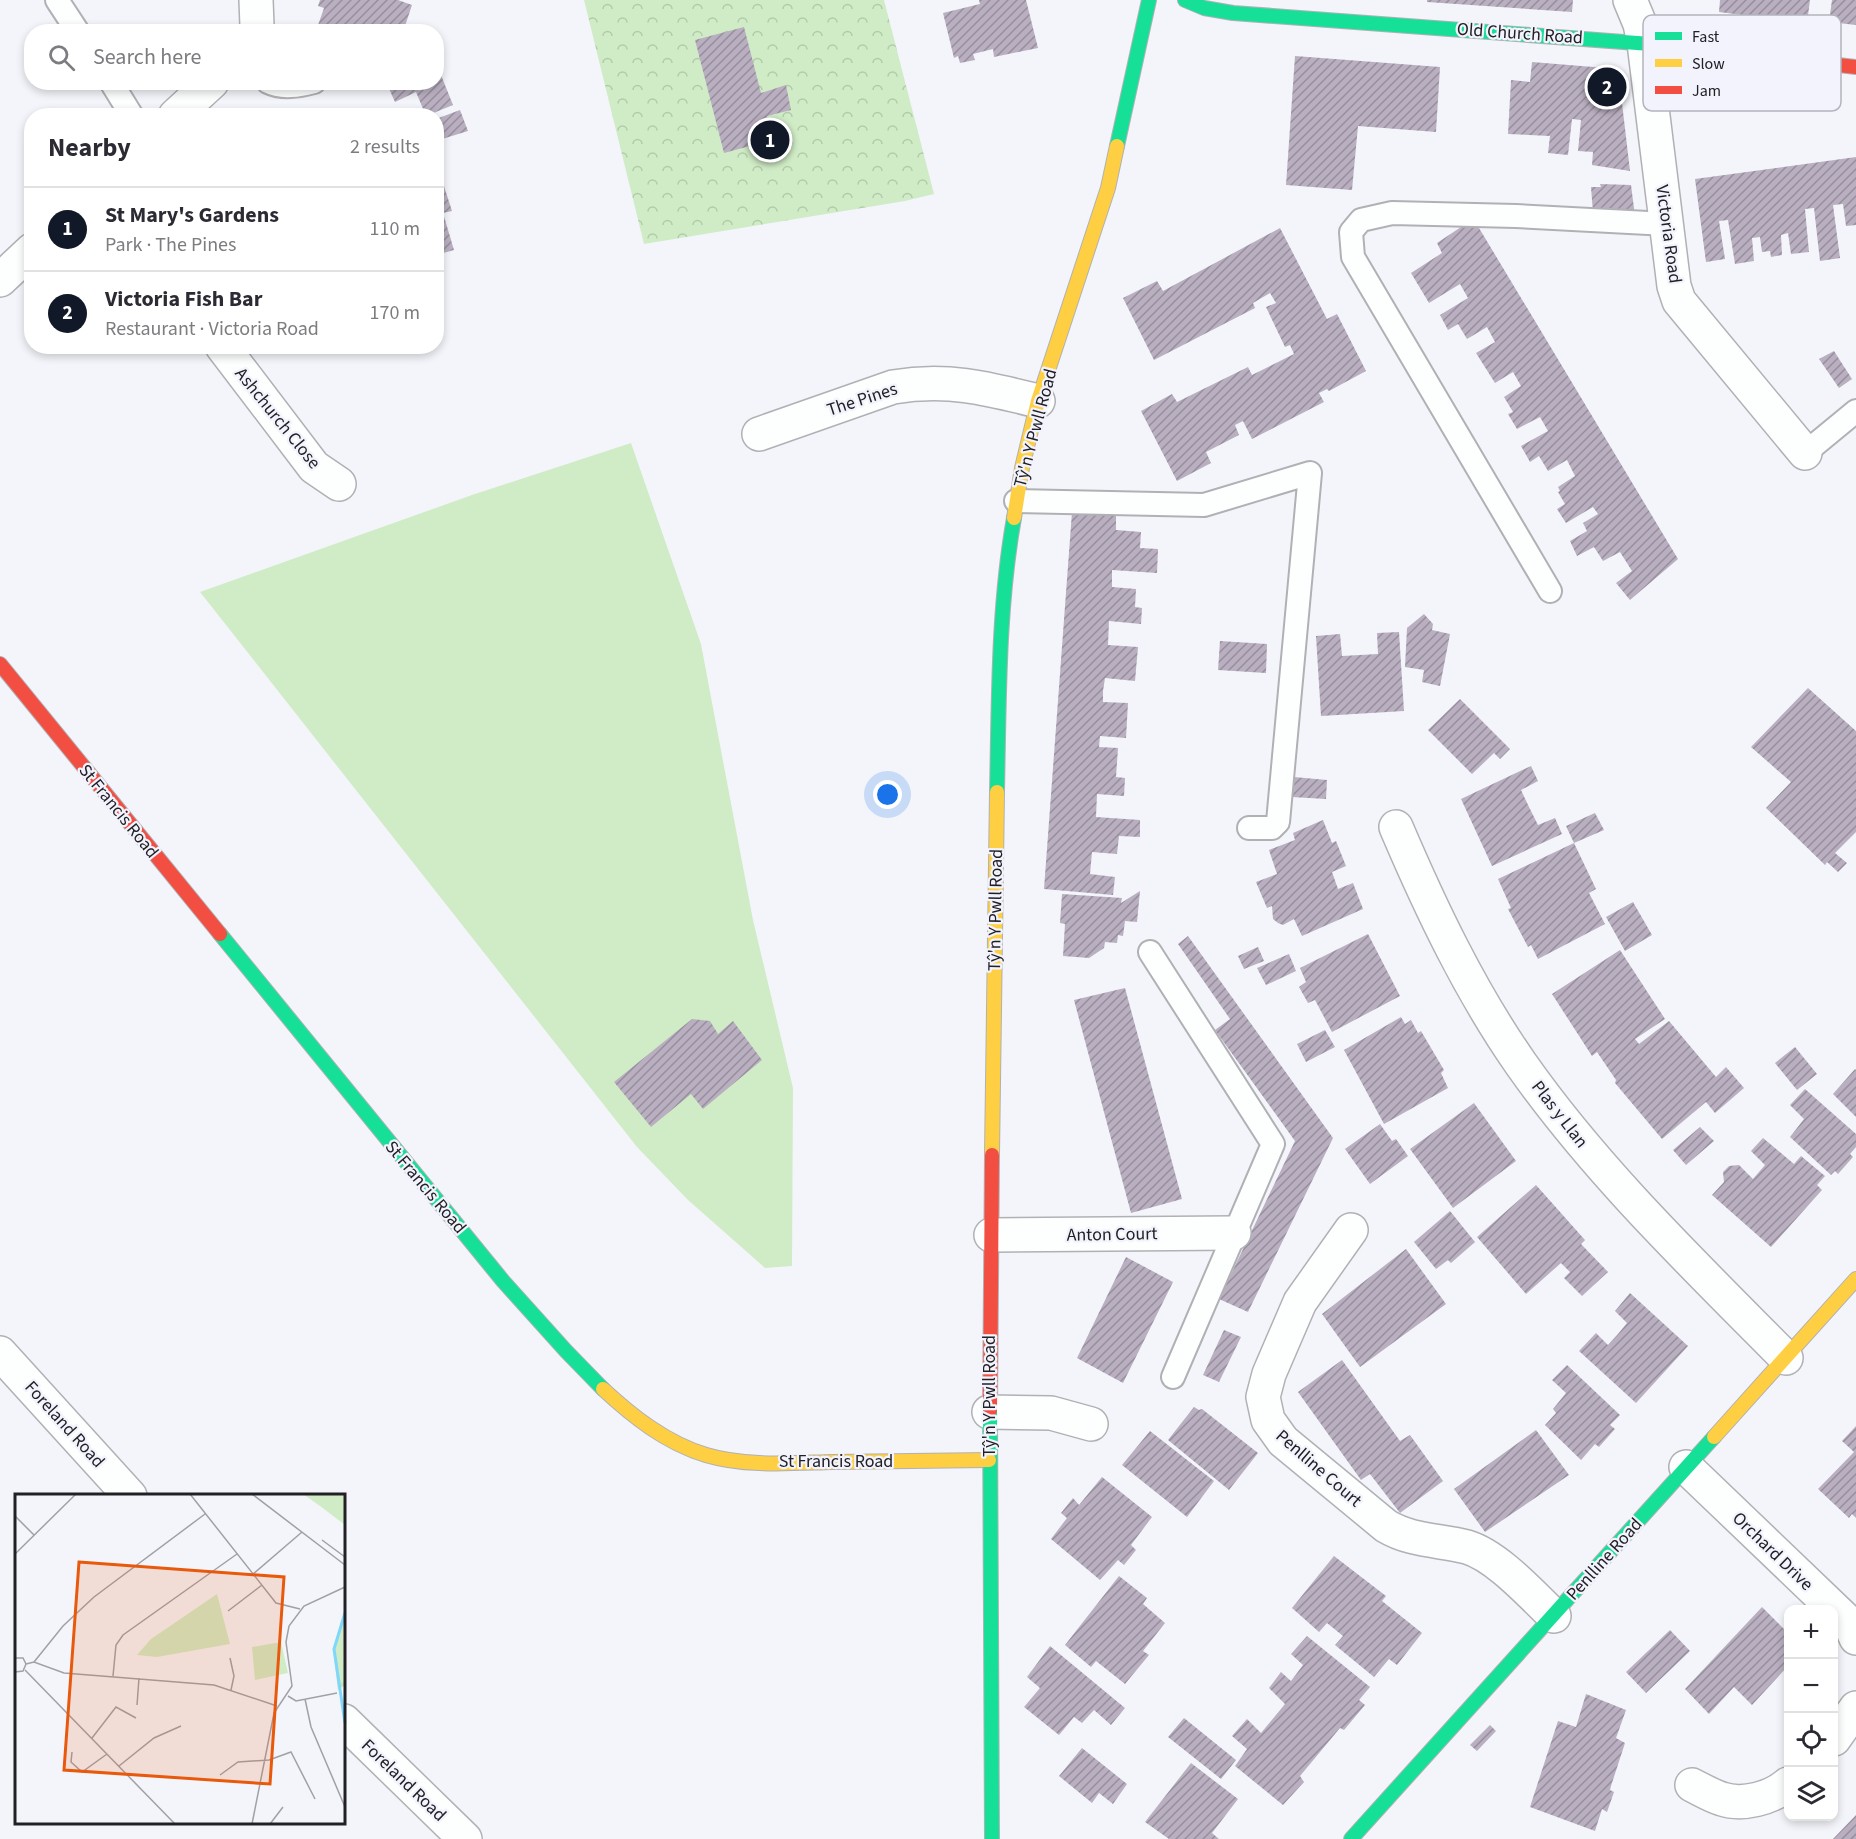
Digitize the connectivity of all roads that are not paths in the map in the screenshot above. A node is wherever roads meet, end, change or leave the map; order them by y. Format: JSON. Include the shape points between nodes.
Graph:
{"nodes":[{"id":1,"x":57,"y":0,"type":"edge"},
{"id":2,"x":256,"y":0,"type":"edge"},
{"id":3,"x":1149,"y":0,"type":"edge"},
{"id":4,"x":1185,"y":0,"type":"edge"},
{"id":5,"x":1630,"y":0,"type":"edge"},
{"id":6,"x":73,"y":24,"type":"edge"},
{"id":7,"x":257,"y":24,"type":"edge"},
{"id":8,"x":1643,"y":38,"type":"edge"},
{"id":9,"x":1643,"y":43,"type":"edge"},
{"id":10,"x":1841,"y":65,"type":"edge"},
{"id":11,"x":1856,"y":67,"type":"edge"},
{"id":12,"x":116,"y":90,"type":"edge"},
{"id":13,"x":203,"y":90,"type":"edge"},
{"id":14,"x":127,"y":108,"type":"edge"},
{"id":15,"x":184,"y":108,"type":"edge"},
{"id":16,"x":1653,"y":111,"type":"edge"},
{"id":17,"x":1667,"y":224,"type":"junction"},
{"id":18,"x":24,"y":258,"type":"edge"},
{"id":19,"x":0,"y":280,"type":"edge"},
{"id":20,"x":228,"y":354,"type":"edge"},
{"id":21,"x":1038,"y":401,"type":"junction"},
{"id":22,"x":1856,"y":411,"type":"edge"},
{"id":23,"x":759,"y":434,"type":"dead end"},
{"id":24,"x":1805,"y":453,"type":"joint"},
{"id":25,"x":339,"y":484,"type":"dead end"},
{"id":26,"x":1016,"y":501,"type":"junction"},
{"id":27,"x":1550,"y":591,"type":"dead end"},
{"id":28,"x":0,"y":664,"type":"edge"},
{"id":29,"x":1396,"y":827,"type":"dead end"},
{"id":30,"x":1249,"y":828,"type":"dead end"},
{"id":31,"x":1150,"y":952,"type":"dead end"},
{"id":32,"x":1351,"y":1230,"type":"dead end"},
{"id":33,"x":1234,"y":1233,"type":"junction"},
{"id":34,"x":991,"y":1235,"type":"junction"},
{"id":35,"x":1856,"y":1279,"type":"edge"},
{"id":36,"x":0,"y":1353,"type":"edge"},
{"id":37,"x":1786,"y":1358,"type":"junction"},
{"id":38,"x":1173,"y":1377,"type":"dead end"},
{"id":39,"x":989,"y":1412,"type":"junction"},
{"id":40,"x":1091,"y":1424,"type":"dead end"},
{"id":41,"x":989,"y":1460,"type":"junction"},
{"id":42,"x":1686,"y":1467,"type":"junction"},
{"id":43,"x":128,"y":1494,"type":"edge"},
{"id":44,"x":1554,"y":1616,"type":"junction"},
{"id":45,"x":1856,"y":1638,"type":"edge"},
{"id":46,"x":1856,"y":1707,"type":"edge"},
{"id":47,"x":345,"y":1722,"type":"edge"},
{"id":48,"x":1838,"y":1731,"type":"edge"},
{"id":49,"x":1692,"y":1785,"type":"dead end"},
{"id":50,"x":1784,"y":1787,"type":"edge"},
{"id":51,"x":465,"y":1839,"type":"edge"},
{"id":52,"x":992,"y":1839,"type":"edge"},
{"id":53,"x":1352,"y":1839,"type":"edge"}],
"edges":[{"from":1,"to":6,"type":"lane"},
{"from":2,"to":7,"type":"street"},
{"from":3,"to":21,"type":"street","name":"Tŷ'n Y Pwll Road","via":[[1108,188]]},
{"from":4,"to":9,"type":"street","name":"Old Church Road","via":[[1220,11],[1264,16]]},
{"from":5,"to":8,"type":"street","name":"Victoria Road"},
{"from":10,"to":11,"type":"street","name":"Old Church Road"},
{"from":12,"to":14,"type":"lane"},
{"from":13,"to":15,"type":"street"},
{"from":16,"to":17,"type":"street","name":"Victoria Road"},
{"from":17,"to":24,"type":"street","name":"Victoria Road","via":[[1674,286],[1680,301]]},
{"from":17,"to":27,"type":"lane","via":[[1392,213],[1360,220],[1351,232],[1353,257]]},
{"from":18,"to":19,"type":"street"},
{"from":20,"to":25,"type":"street","name":"Ashchurch Close","via":[[314,467]]},
{"from":21,"to":23,"type":"street","name":"The Pines","via":[[969,384],[912,384],[893,387]]},
{"from":21,"to":26,"type":"street","name":"Tŷ'n Y Pwll Road"},
{"from":22,"to":24,"type":"lane"},
{"from":26,"to":30,"type":"lane","via":[[1204,505],[1310,472],[1278,822],[1272,828]]},
{"from":26,"to":34,"type":"street","name":"Tŷ'n Y Pwll Road","via":[[1000,642]]},
{"from":28,"to":41,"type":"street","name":"St Francis Road","via":[[503,1281],[565,1350],[642,1421],[691,1450],[717,1458],[779,1462]]},
{"from":29,"to":37,"type":"street","name":"Plas y Llan","via":[[1441,927],[1493,1021],[1556,1112],[1630,1198]]},
{"from":31,"to":33,"type":"lane","via":[[1274,1144]]},
{"from":32,"to":44,"type":"street","name":"Penlline Court","via":[[1300,1302],[1269,1374],[1263,1397],[1268,1420],[1283,1442],[1386,1526],[1410,1537],[1480,1552]]},
{"from":33,"to":34,"type":"street","name":"Anton Court"},
{"from":33,"to":38,"type":"lane"},
{"from":34,"to":39,"type":"street","name":"Tŷ'n Y Pwll Road"},
{"from":35,"to":37,"type":"street","name":"Penlline Road"},
{"from":36,"to":43,"type":"street","name":"Foreland Road"},
{"from":37,"to":42,"type":"street","name":"Penlline Road"},
{"from":39,"to":40,"type":"street","via":[[1051,1413]]},
{"from":39,"to":41,"type":"street","name":"Tŷ'n Y Pwll Road"},
{"from":41,"to":52,"type":"street","name":"Tŷ'n Y Pwll Road"},
{"from":42,"to":44,"type":"street","name":"Penlline Road"},
{"from":42,"to":45,"type":"street","name":"Orchard Drive","via":[[1850,1624]]},
{"from":44,"to":53,"type":"street","name":"Penlline Road"},
{"from":46,"to":48,"type":"street"},
{"from":47,"to":51,"type":"street","name":"Foreland Road"},
{"from":49,"to":50,"type":"street","via":[[1724,1800],[1769,1796]]}]}
